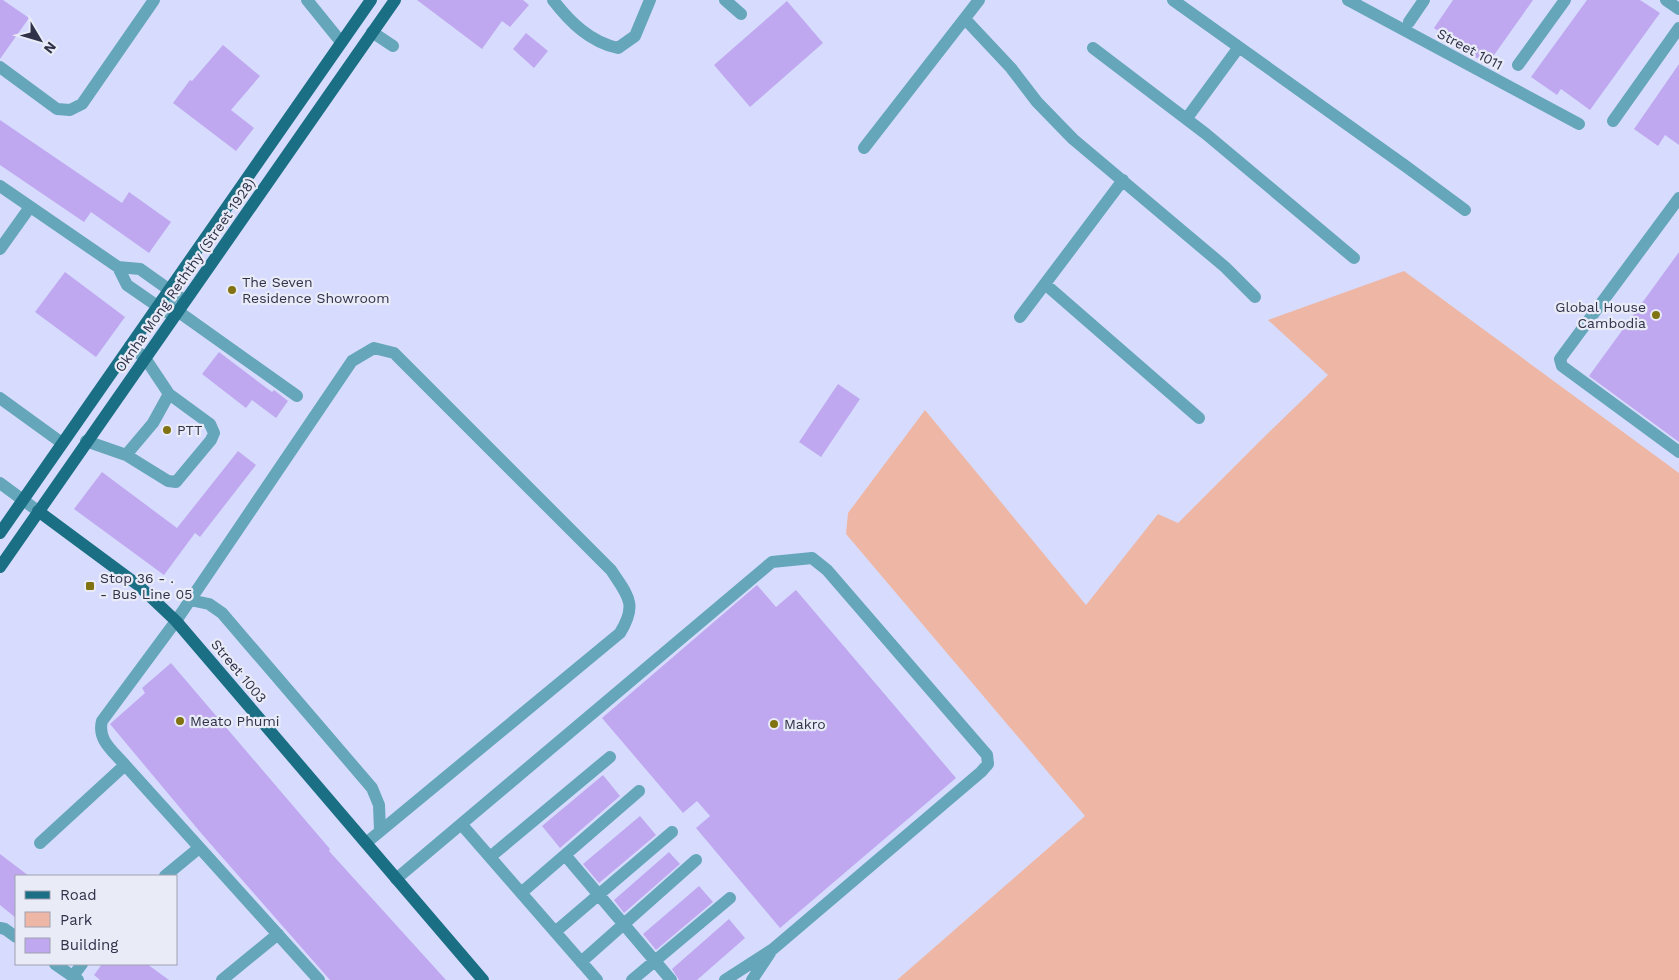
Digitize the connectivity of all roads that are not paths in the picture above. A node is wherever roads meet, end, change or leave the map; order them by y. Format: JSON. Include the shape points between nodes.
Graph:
{"nodes":[{"id":1,"x":154,"y":0,"type":"edge"},
{"id":2,"x":307,"y":0,"type":"edge"},
{"id":3,"x":371,"y":0,"type":"edge"},
{"id":4,"x":395,"y":0,"type":"edge"},
{"id":5,"x":553,"y":0,"type":"edge"},
{"id":6,"x":650,"y":0,"type":"edge"},
{"id":7,"x":725,"y":0,"type":"edge"},
{"id":8,"x":979,"y":0,"type":"edge"},
{"id":9,"x":1173,"y":0,"type":"edge"},
{"id":10,"x":1348,"y":0,"type":"edge"},
{"id":11,"x":1424,"y":0,"type":"edge"},
{"id":12,"x":1565,"y":0,"type":"edge"},
{"id":13,"x":1666,"y":0,"type":"edge"},
{"id":14,"x":1679,"y":9,"type":"edge"},
{"id":15,"x":741,"y":14,"type":"dead end"},
{"id":16,"x":965,"y":19,"type":"junction"},
{"id":17,"x":1409,"y":22,"type":"dead end"},
{"id":18,"x":1679,"y":28,"type":"edge"},
{"id":19,"x":372,"y":32,"type":"junction"},
{"id":20,"x":341,"y":42,"type":"junction"},
{"id":21,"x":393,"y":46,"type":"dead end"},
{"id":22,"x":1239,"y":47,"type":"junction"},
{"id":23,"x":1093,"y":48,"type":"dead end"},
{"id":24,"x":1518,"y":65,"type":"dead end"},
{"id":25,"x":0,"y":67,"type":"edge"},
{"id":26,"x":316,"y":77,"type":"junction"},
{"id":27,"x":333,"y":88,"type":"junction"},
{"id":28,"x":1187,"y":118,"type":"junction"},
{"id":29,"x":1613,"y":121,"type":"dead end"},
{"id":30,"x":1579,"y":124,"type":"dead end"},
{"id":31,"x":864,"y":148,"type":"dead end"},
{"id":32,"x":1123,"y":180,"type":"junction"},
{"id":33,"x":0,"y":186,"type":"edge"},
{"id":34,"x":1679,"y":198,"type":"edge"},
{"id":35,"x":30,"y":207,"type":"junction"},
{"id":36,"x":1465,"y":210,"type":"dead end"},
{"id":37,"x":0,"y":248,"type":"edge"},
{"id":38,"x":1354,"y":258,"type":"dead end"},
{"id":39,"x":118,"y":267,"type":"junction"},
{"id":40,"x":1045,"y":284,"type":"junction"},
{"id":41,"x":1255,"y":296,"type":"dead end"},
{"id":42,"x":163,"y":298,"type":"junction"},
{"id":43,"x":179,"y":310,"type":"junction"},
{"id":44,"x":1020,"y":317,"type":"dead end"},
{"id":45,"x":130,"y":346,"type":"junction"},
{"id":46,"x":145,"y":358,"type":"junction"},
{"id":47,"x":168,"y":394,"type":"junction"},
{"id":48,"x":297,"y":396,"type":"dead end"},
{"id":49,"x":0,"y":398,"type":"edge"},
{"id":50,"x":1199,"y":418,"type":"dead end"},
{"id":51,"x":86,"y":441,"type":"junction"},
{"id":52,"x":62,"y":443,"type":"junction"},
{"id":53,"x":1679,"y":452,"type":"edge"},
{"id":54,"x":126,"y":455,"type":"junction"},
{"id":55,"x":0,"y":483,"type":"edge"},
{"id":56,"x":23,"y":500,"type":"junction"},
{"id":57,"x":38,"y":511,"type":"junction"},
{"id":58,"x":0,"y":532,"type":"edge"},
{"id":59,"x":0,"y":567,"type":"edge"},
{"id":60,"x":190,"y":600,"type":"junction"},
{"id":61,"x":176,"y":621,"type":"junction"},
{"id":62,"x":610,"y":757,"type":"dead end"},
{"id":63,"x":125,"y":765,"type":"junction"},
{"id":64,"x":639,"y":791,"type":"dead end"},
{"id":65,"x":462,"y":824,"type":"junction"},
{"id":66,"x":380,"y":831,"type":"junction"},
{"id":67,"x":672,"y":832,"type":"dead end"},
{"id":68,"x":40,"y":843,"type":"dead end"},
{"id":69,"x":366,"y":843,"type":"junction"},
{"id":70,"x":199,"y":848,"type":"junction"},
{"id":71,"x":565,"y":855,"type":"junction"},
{"id":72,"x":490,"y":857,"type":"junction"},
{"id":73,"x":696,"y":860,"type":"dead end"},
{"id":74,"x":166,"y":875,"type":"edge"},
{"id":75,"x":396,"y":879,"type":"junction"},
{"id":76,"x":521,"y":893,"type":"junction"},
{"id":77,"x":598,"y":895,"type":"junction"},
{"id":78,"x":730,"y":898,"type":"dead end"},
{"id":79,"x":623,"y":924,"type":"junction"},
{"id":80,"x":0,"y":928,"type":"edge"},
{"id":81,"x":556,"y":932,"type":"junction"},
{"id":82,"x":278,"y":934,"type":"junction"},
{"id":83,"x":15,"y":936,"type":"edge"},
{"id":84,"x":773,"y":948,"type":"junction"},
{"id":85,"x":654,"y":961,"type":"junction"},
{"id":86,"x":581,"y":962,"type":"junction"},
{"id":87,"x":56,"y":965,"type":"edge"},
{"id":88,"x":82,"y":965,"type":"edge"},
{"id":89,"x":75,"y":978,"type":"edge"},
{"id":90,"x":222,"y":980,"type":"edge"},
{"id":91,"x":319,"y":980,"type":"edge"},
{"id":92,"x":483,"y":980,"type":"edge"},
{"id":93,"x":597,"y":980,"type":"edge"},
{"id":94,"x":632,"y":980,"type":"edge"},
{"id":95,"x":670,"y":980,"type":"edge"},
{"id":96,"x":725,"y":980,"type":"edge"},
{"id":97,"x":752,"y":980,"type":"edge"}],
"edges":[{"from":1,"to":25,"type":"street","via":[[82,104],[70,110],[57,109]]},
{"from":2,"to":20,"type":"street"},
{"from":3,"to":20,"type":"main road","name":"Oknha Mong Reththy (Street 1928)"},
{"from":4,"to":19,"type":"main road","name":"Oknha Mong Reththy (Street 1928)"},
{"from":5,"to":6,"type":"street","via":[[567,18],[587,35],[618,48],[635,36]]},
{"from":7,"to":15,"type":"street"},
{"from":8,"to":16,"type":"street"},
{"from":9,"to":22,"type":"street"},
{"from":10,"to":30,"type":"street","name":"Street 1011"},
{"from":11,"to":17,"type":"street"},
{"from":12,"to":24,"type":"street"},
{"from":13,"to":14,"type":"street"},
{"from":16,"to":31,"type":"street"},
{"from":16,"to":32,"type":"street","via":[[1055,121]]},
{"from":18,"to":29,"type":"street"},
{"from":19,"to":21,"type":"street"},
{"from":19,"to":27,"type":"main road","name":"Oknha Mong Reththy (Street 1928)"},
{"from":20,"to":26,"type":"main road","name":"Oknha Mong Reththy (Street 1928)"},
{"from":22,"to":28,"type":"street"},
{"from":22,"to":36,"type":"street"},
{"from":23,"to":28,"type":"street"},
{"from":26,"to":27,"type":"main road"},
{"from":26,"to":42,"type":"main road","name":"Oknha Mong Reththy (Street 1928)"},
{"from":27,"to":43,"type":"main road","name":"Oknha Mong Reththy (Street 1928)"},
{"from":28,"to":38,"type":"street"},
{"from":32,"to":40,"type":"street"},
{"from":32,"to":41,"type":"street"},
{"from":33,"to":35,"type":"street"},
{"from":34,"to":53,"type":"street","via":[[1560,359],[1562,366]]},
{"from":35,"to":37,"type":"street"},
{"from":35,"to":39,"type":"street"},
{"from":39,"to":42,"type":"street","via":[[128,286]]},
{"from":39,"to":42,"type":"street","via":[[140,268]]},
{"from":40,"to":44,"type":"street"},
{"from":40,"to":50,"type":"street"},
{"from":42,"to":43,"type":"street"},
{"from":42,"to":43,"type":"street"},
{"from":42,"to":45,"type":"main road","name":"Oknha Mong Reththy (Street 1928)"},
{"from":43,"to":46,"type":"main road","name":"Oknha Mong Reththy (Street 1928)"},
{"from":43,"to":48,"type":"street"},
{"from":45,"to":46,"type":"street"},
{"from":45,"to":52,"type":"main road","name":"Oknha Mong Reththy (Street 1928)"},
{"from":46,"to":47,"type":"street"},
{"from":46,"to":51,"type":"main road","name":"Oknha Mong Reththy (Street 1928)"},
{"from":47,"to":54,"type":"street","via":[[153,423]]},
{"from":47,"to":54,"type":"street","via":[[210,424],[214,433],[211,440],[176,482],[168,481]]},
{"from":49,"to":52,"type":"street"},
{"from":51,"to":54,"type":"street"},
{"from":51,"to":57,"type":"main road","name":"Oknha Mong Reththy (Street 1928)"},
{"from":52,"to":56,"type":"main road","name":"Oknha Mong Reththy (Street 1928)"},
{"from":55,"to":56,"type":"street","name":"Street 1003"},
{"from":56,"to":57,"type":"street","name":"Street 1003"},
{"from":56,"to":58,"type":"main road","name":"Oknha Mong Reththy (Street 1928)"},
{"from":57,"to":59,"type":"main road","name":"Oknha Mong Reththy (Street 1928)"},
{"from":57,"to":61,"type":"main road","name":"Street 1003","via":[[138,585]]},
{"from":60,"to":61,"type":"street"},
{"from":60,"to":66,"type":"street","via":[[209,604],[222,613],[372,788],[379,805]]},
{"from":60,"to":66,"type":"street","via":[[352,361],[374,348],[394,353],[611,570],[629,598],[629,618],[620,634]]},
{"from":61,"to":63,"type":"street","via":[[102,721],[101,736]]},
{"from":61,"to":69,"type":"main road","name":"Street 1003"},
{"from":62,"to":72,"type":"street"},
{"from":63,"to":68,"type":"street"},
{"from":63,"to":70,"type":"street"},
{"from":64,"to":71,"type":"street"},
{"from":65,"to":72,"type":"street"},
{"from":65,"to":75,"type":"street"},
{"from":65,"to":84,"type":"street","via":[[772,562],[812,558],[827,570],[987,755],[988,764]]},
{"from":66,"to":69,"type":"street"},
{"from":67,"to":77,"type":"street"},
{"from":69,"to":75,"type":"main road","name":"Street 1003"},
{"from":70,"to":74,"type":"street"},
{"from":70,"to":82,"type":"street"},
{"from":71,"to":76,"type":"street"},
{"from":71,"to":77,"type":"street"},
{"from":72,"to":76,"type":"street"},
{"from":73,"to":79,"type":"street"},
{"from":75,"to":92,"type":"main road","name":"Street 1003"},
{"from":76,"to":81,"type":"street"},
{"from":77,"to":79,"type":"street"},
{"from":77,"to":81,"type":"street"},
{"from":78,"to":85,"type":"street"},
{"from":79,"to":85,"type":"street"},
{"from":79,"to":86,"type":"street"},
{"from":80,"to":83,"type":"street"},
{"from":81,"to":86,"type":"street"},
{"from":82,"to":90,"type":"street"},
{"from":82,"to":91,"type":"street"},
{"from":84,"to":96,"type":"street"},
{"from":84,"to":97,"type":"street"},
{"from":85,"to":94,"type":"street"},
{"from":85,"to":95,"type":"street"},
{"from":86,"to":93,"type":"street"},
{"from":87,"to":89,"type":"street"},
{"from":88,"to":89,"type":"street"}]}
